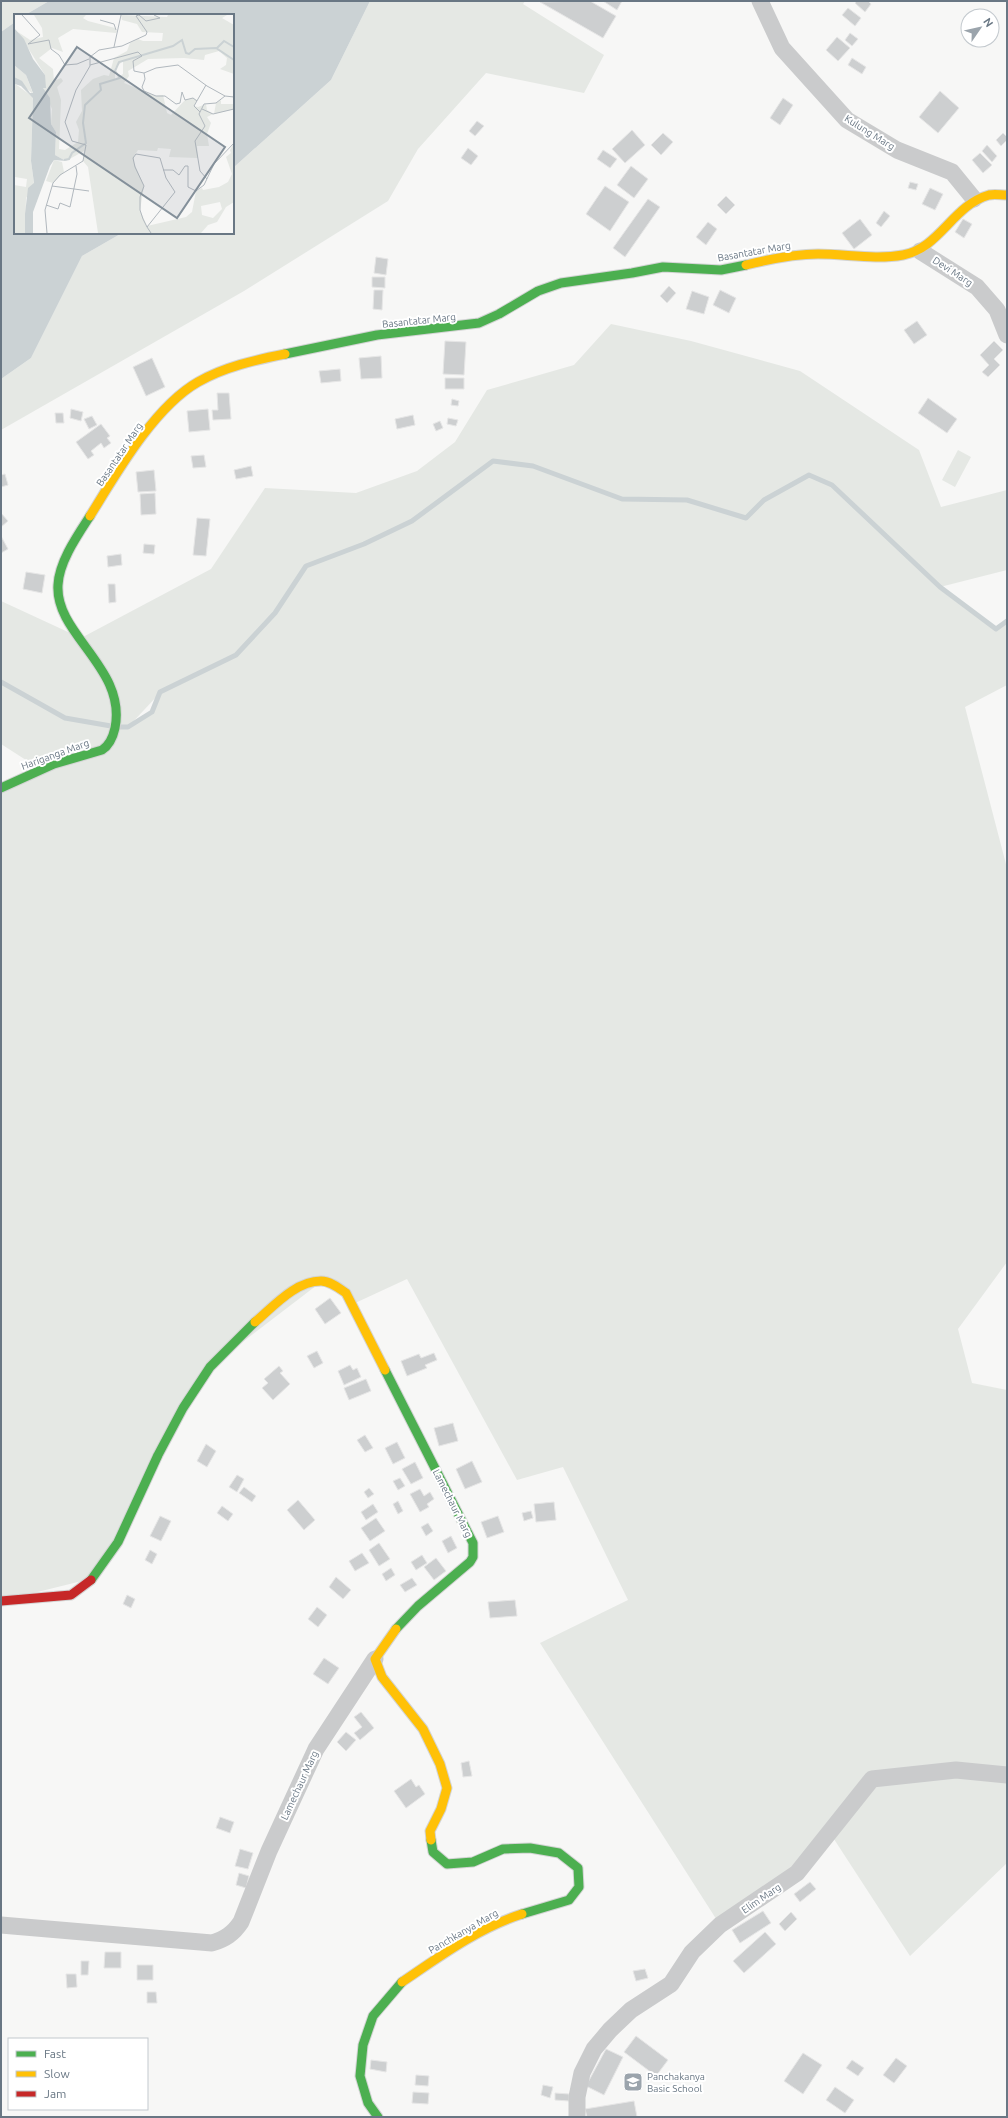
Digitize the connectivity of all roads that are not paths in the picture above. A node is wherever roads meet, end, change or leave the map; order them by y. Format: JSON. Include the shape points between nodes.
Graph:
{"nodes":[{"id":1,"x":760,"y":1,"type":"edge"},
{"id":2,"x":1007,"y":195,"type":"edge"},
{"id":3,"x":974,"y":200,"type":"junction"},
{"id":4,"x":920,"y":251,"type":"junction"},
{"id":5,"x":1007,"y":335,"type":"edge"},
{"id":6,"x":113,"y":738,"type":"joint"},
{"id":7,"x":1,"y":788,"type":"edge"},
{"id":8,"x":1,"y":1601,"type":"edge"},
{"id":9,"x":376,"y":1659,"type":"junction"},
{"id":10,"x":1007,"y":1775,"type":"edge"},
{"id":11,"x":1,"y":1925,"type":"edge"},
{"id":12,"x":378,"y":2117,"type":"edge"},
{"id":13,"x":577,"y":2117,"type":"edge"}],
"edges":[{"from":1,"to":3,"type":"street","name":"Kulung Marg","via":[[782,48],[847,120],[897,150],[952,172]]},
{"from":2,"to":3,"type":"street","name":"Basantatar Marg","via":[[1000,193]]},
{"from":3,"to":4,"type":"street","name":"Basantatar Marg","via":[[952,218],[944,232]]},
{"from":4,"to":5,"type":"street","name":"Devi Marg","via":[[977,287],[997,310]]},
{"from":4,"to":6,"type":"street","name":"Basantatar Marg","via":[[905,255],[878,256],[791,255],[730,268],[696,270],[665,267],[581,279],[550,286],[493,319],[471,325],[378,335],[272,357],[224,370],[192,384],[171,402],[129,456],[67,555],[58,580],[60,600],[67,619],[95,658],[112,689],[117,712]]},
{"from":6,"to":7,"type":"street","name":"Hariganga Marg","via":[[104,749],[40,769]]},
{"from":8,"to":9,"type":"street","name":"Lamechaur Marg","via":[[71,1595],[94,1578],[118,1542],[183,1408],[210,1367],[243,1332],[292,1291],[321,1282],[335,1285],[346,1293],[353,1304],[473,1543],[473,1557],[470,1562],[412,1611],[392,1632]]},
{"from":9,"to":11,"type":"street","name":"Lamechaur Marg","via":[[316,1749],[234,1932],[212,1943]]},
{"from":9,"to":12,"type":"street","name":"Panchkanya Marg","via":[[382,1677],[423,1729],[440,1764],[447,1788],[441,1809],[430,1831],[433,1852],[447,1864],[473,1862],[503,1849],[530,1848],[559,1854],[578,1868],[579,1887],[569,1900],[503,1920],[448,1951],[402,1982],[373,2016],[363,2045],[360,2076],[368,2103]]},
{"from":10,"to":13,"type":"street","name":"Elim Marg","via":[[956,1770],[872,1779],[797,1873],[720,1925],[692,1952],[671,1984],[631,2010],[610,2030],[594,2049],[582,2073],[577,2097]]}]}
